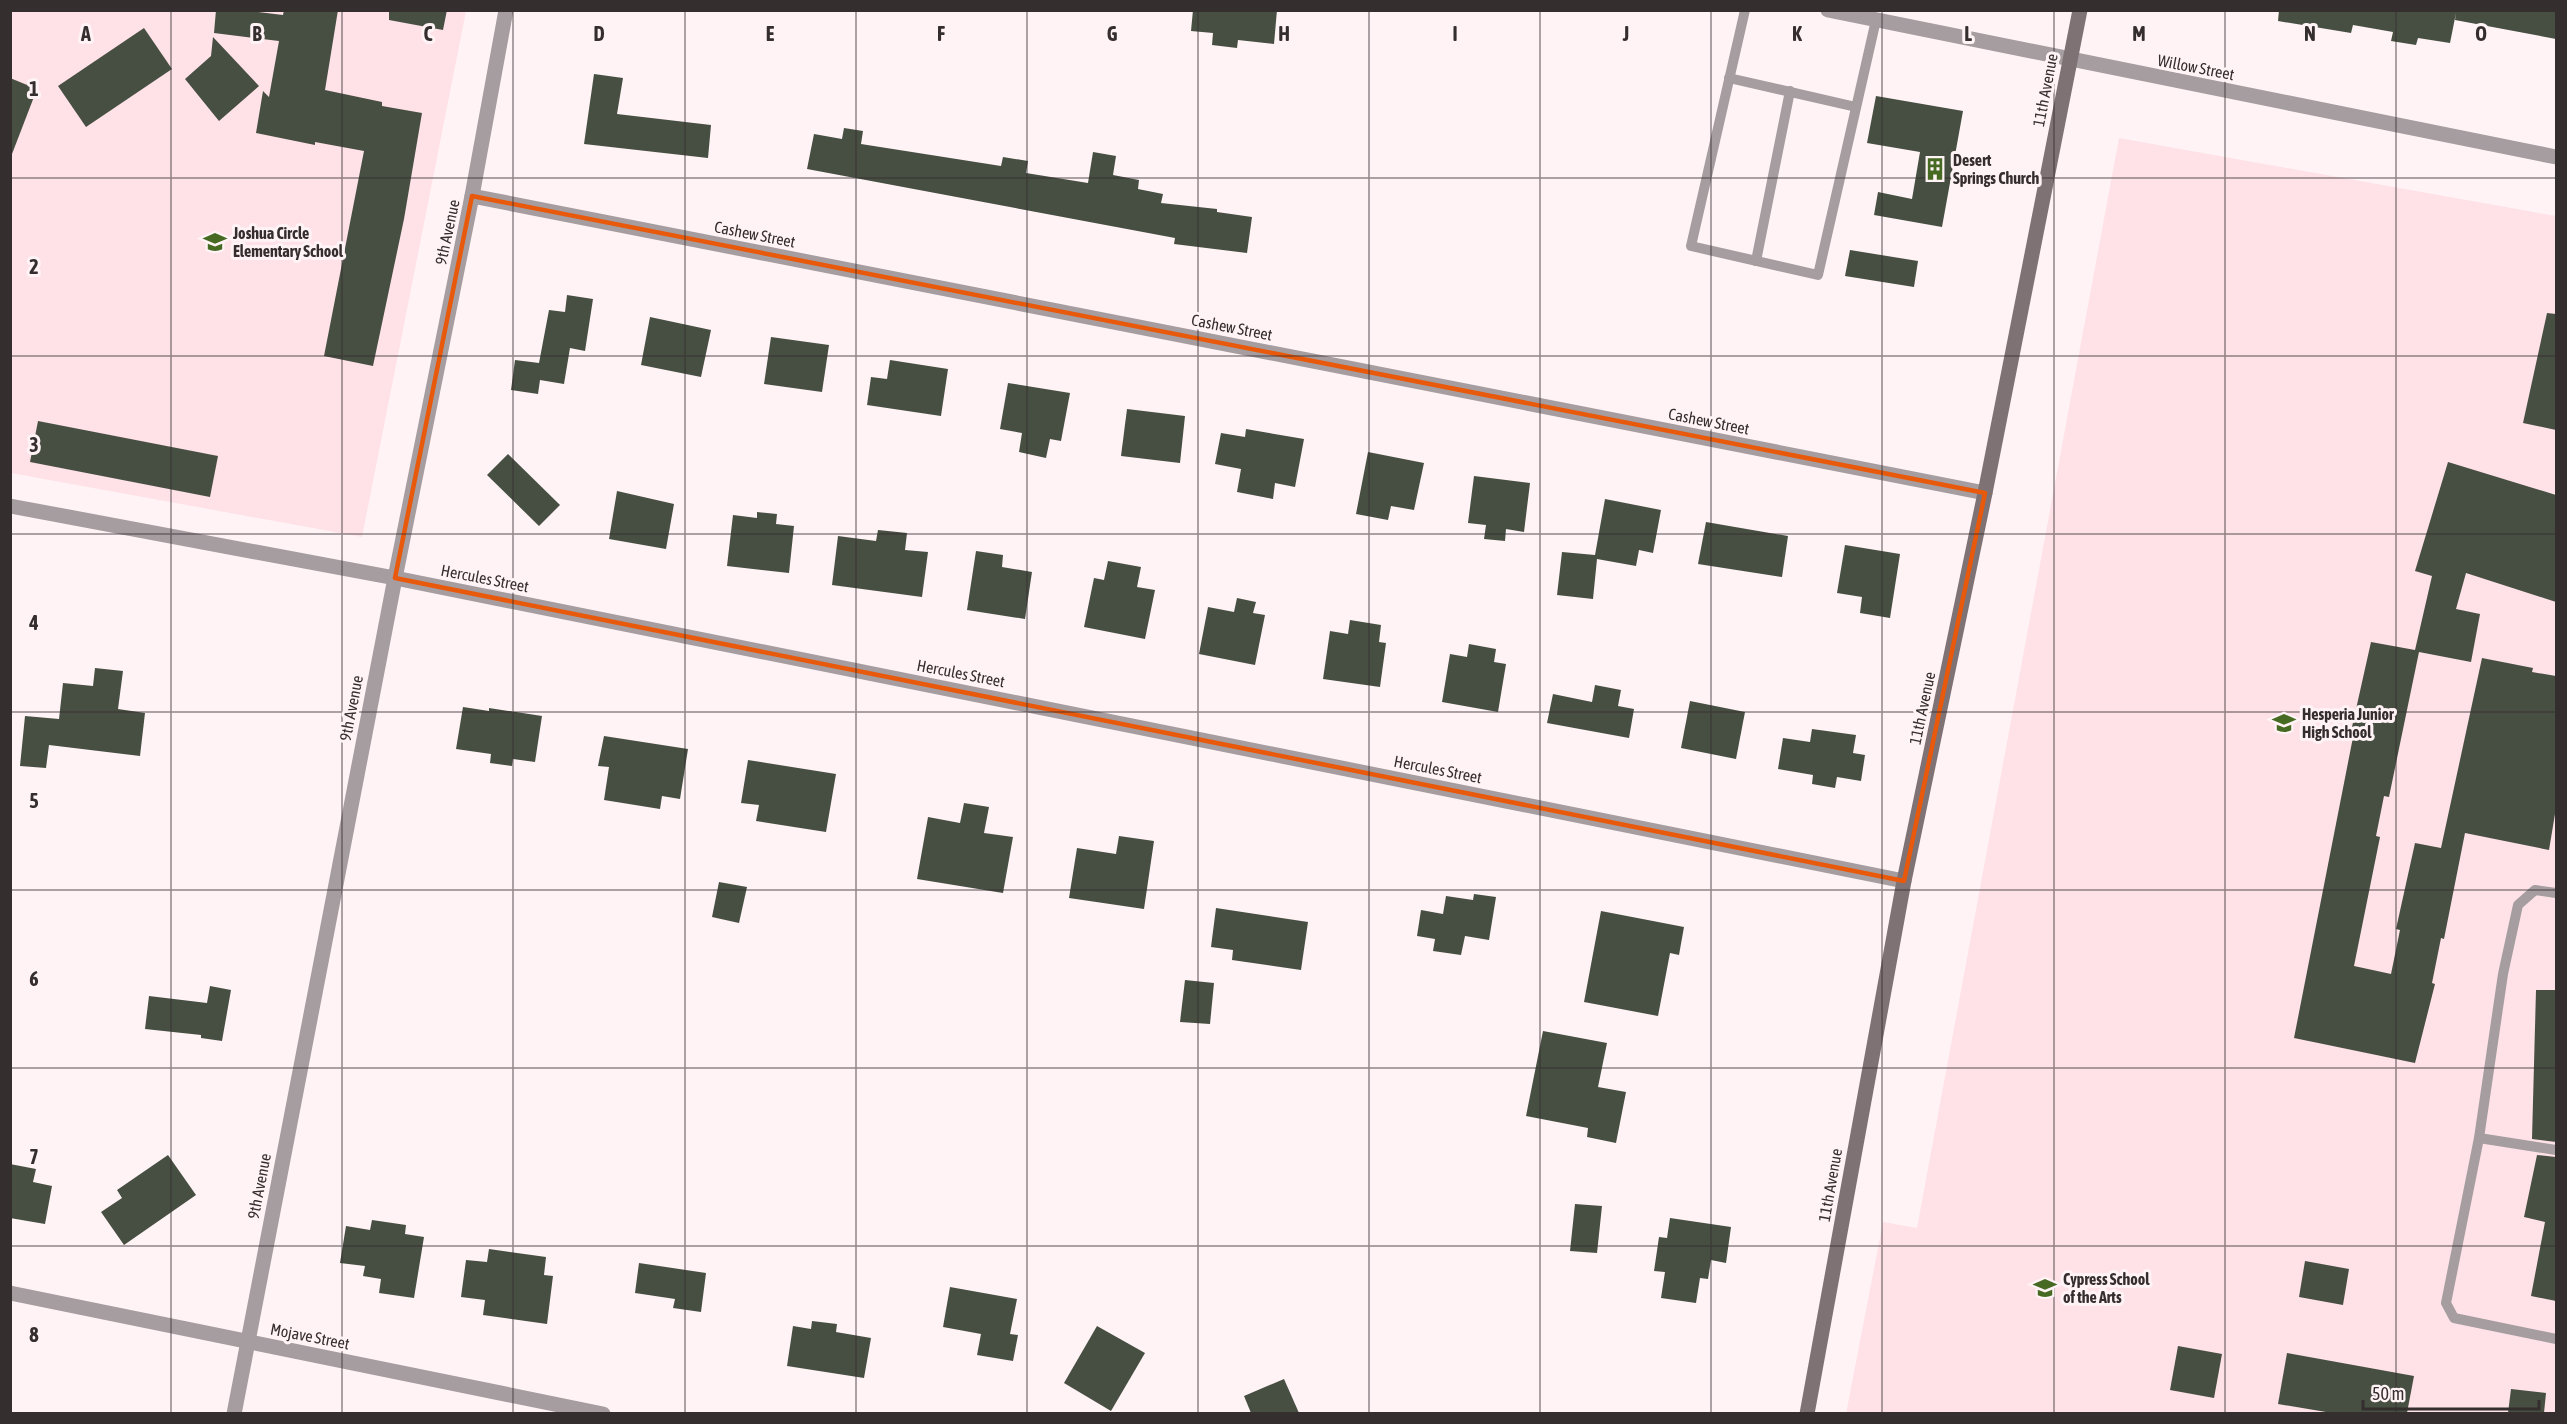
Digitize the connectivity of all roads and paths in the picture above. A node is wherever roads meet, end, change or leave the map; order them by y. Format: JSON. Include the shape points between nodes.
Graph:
{"nodes":[{"id":1,"x":506,"y":10,"type":"edge"},
{"id":2,"x":1744,"y":10,"type":"edge"},
{"id":3,"x":1828,"y":10,"type":"edge"},
{"id":4,"x":2080,"y":10,"type":"edge"},
{"id":5,"x":1876,"y":20,"type":"junction"},
{"id":6,"x":2069,"y":60,"type":"junction"},
{"id":7,"x":1730,"y":78,"type":"junction"},
{"id":8,"x":1790,"y":91,"type":"junction"},
{"id":9,"x":1856,"y":106,"type":"junction"},
{"id":10,"x":2556,"y":157,"type":"edge"},
{"id":11,"x":472,"y":196,"type":"junction"},
{"id":12,"x":1756,"y":261,"type":"junction"},
{"id":13,"x":1984,"y":494,"type":"junction"},
{"id":14,"x":10,"y":506,"type":"edge"},
{"id":15,"x":394,"y":578,"type":"junction"},
{"id":16,"x":1904,"y":881,"type":"junction"},
{"id":17,"x":2556,"y":893,"type":"edge"},
{"id":18,"x":2479,"y":1138,"type":"junction"},
{"id":19,"x":2556,"y":1150,"type":"edge"},
{"id":20,"x":10,"y":1293,"type":"edge"},
{"id":21,"x":2556,"y":1339,"type":"edge"},
{"id":22,"x":248,"y":1342,"type":"junction"},
{"id":23,"x":234,"y":1413,"type":"edge"},
{"id":24,"x":603,"y":1413,"type":"edge"},
{"id":25,"x":1807,"y":1413,"type":"edge"}],
"edges":[{"from":1,"to":11,"type":"street","name":"9th Avenue"},
{"from":2,"to":7,"type":"lane"},
{"from":3,"to":5,"type":"street","name":"Willow Street"},
{"from":4,"to":6,"type":"main road","name":"11th Avenue"},
{"from":5,"to":6,"type":"street","name":"Willow Street"},
{"from":5,"to":9,"type":"lane"},
{"from":6,"to":10,"type":"street","name":"Willow Street"},
{"from":6,"to":13,"type":"main road","name":"11th Avenue"},
{"from":7,"to":8,"type":"lane"},
{"from":7,"to":12,"type":"lane","via":[[1691,246]]},
{"from":8,"to":9,"type":"lane"},
{"from":8,"to":12,"type":"lane"},
{"from":9,"to":12,"type":"lane","via":[[1818,275]]},
{"from":11,"to":13,"type":"street","name":"Cashew Street"},
{"from":11,"to":15,"type":"street","name":"9th Avenue"},
{"from":13,"to":16,"type":"main road","name":"11th Avenue"},
{"from":14,"to":15,"type":"street","name":"Hercules Street"},
{"from":15,"to":16,"type":"street","name":"Hercules Street"},
{"from":15,"to":22,"type":"street","name":"9th Avenue"},
{"from":16,"to":25,"type":"main road","name":"11th Avenue"},
{"from":17,"to":18,"type":"lane","via":[[2535,890],[2518,905],[2503,974]]},
{"from":18,"to":19,"type":"lane"},
{"from":18,"to":21,"type":"lane","via":[[2446,1303],[2454,1318]]},
{"from":20,"to":22,"type":"street","name":"Mojave Street"},
{"from":22,"to":23,"type":"street","name":"9th Avenue"},
{"from":22,"to":24,"type":"street","name":"Mojave Street"}]}
